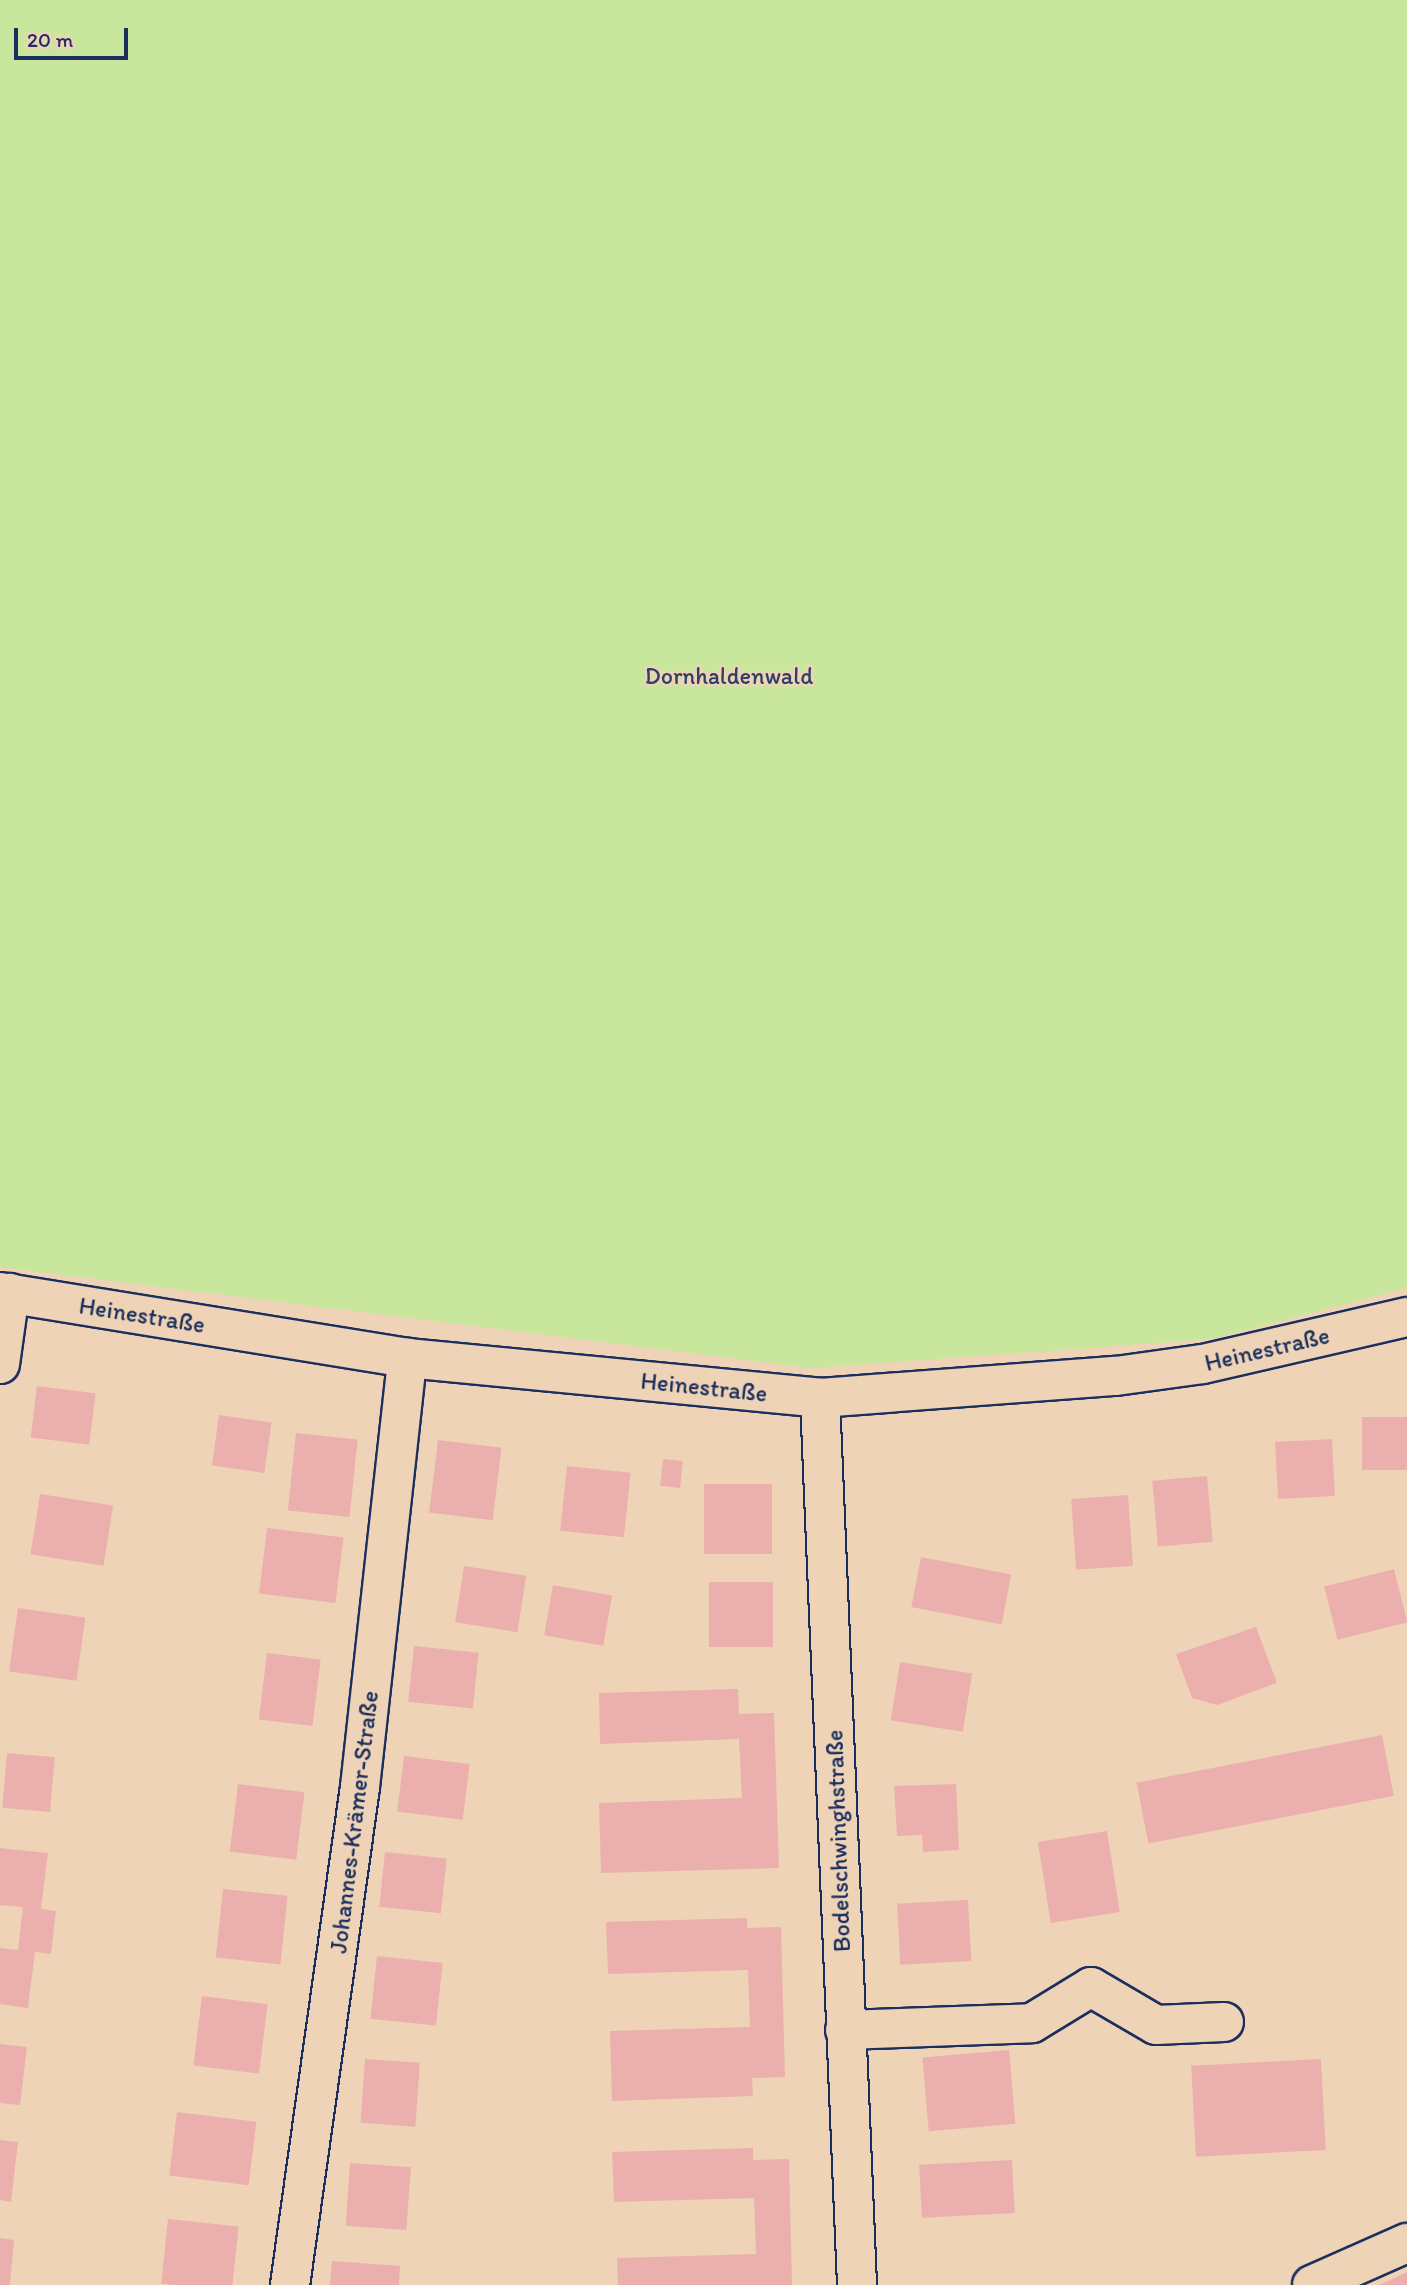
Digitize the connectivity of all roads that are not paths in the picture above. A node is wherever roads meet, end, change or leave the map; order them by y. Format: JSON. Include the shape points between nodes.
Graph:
{"nodes":[{"id":1,"x":5,"y":1293,"type":"edge"},
{"id":2,"x":1407,"y":1317,"type":"edge"},
{"id":3,"x":407,"y":1358,"type":"junction"},
{"id":4,"x":0,"y":1364,"type":"edge"},
{"id":5,"x":820,"y":1398,"type":"junction"},
{"id":6,"x":1224,"y":2022,"type":"dead end"},
{"id":7,"x":845,"y":2030,"type":"junction"},
{"id":8,"x":1407,"y":2243,"type":"edge"},
{"id":9,"x":290,"y":2285,"type":"edge"},
{"id":10,"x":857,"y":2285,"type":"edge"},
{"id":11,"x":1311,"y":2285,"type":"edge"}],
"edges":[{"from":1,"to":3,"type":"street","name":"Heinestraße"},
{"from":1,"to":4,"type":"street"},
{"from":2,"to":5,"type":"street","name":"Heinestraße","via":[[1203,1364],[1116,1376]]},
{"from":3,"to":5,"type":"street","name":"Heinestraße"},
{"from":3,"to":9,"type":"street","name":"Johannes-Krämer-Straße","via":[[360,1787]]},
{"from":5,"to":7,"type":"street","name":"Bodelschwinghstraße"},
{"from":6,"to":7,"type":"street","via":[[1156,2025],[1091,1987],[1032,2023]]},
{"from":7,"to":10,"type":"street","name":"Bodelschwinghstraße"},
{"from":8,"to":11,"type":"street"}]}
